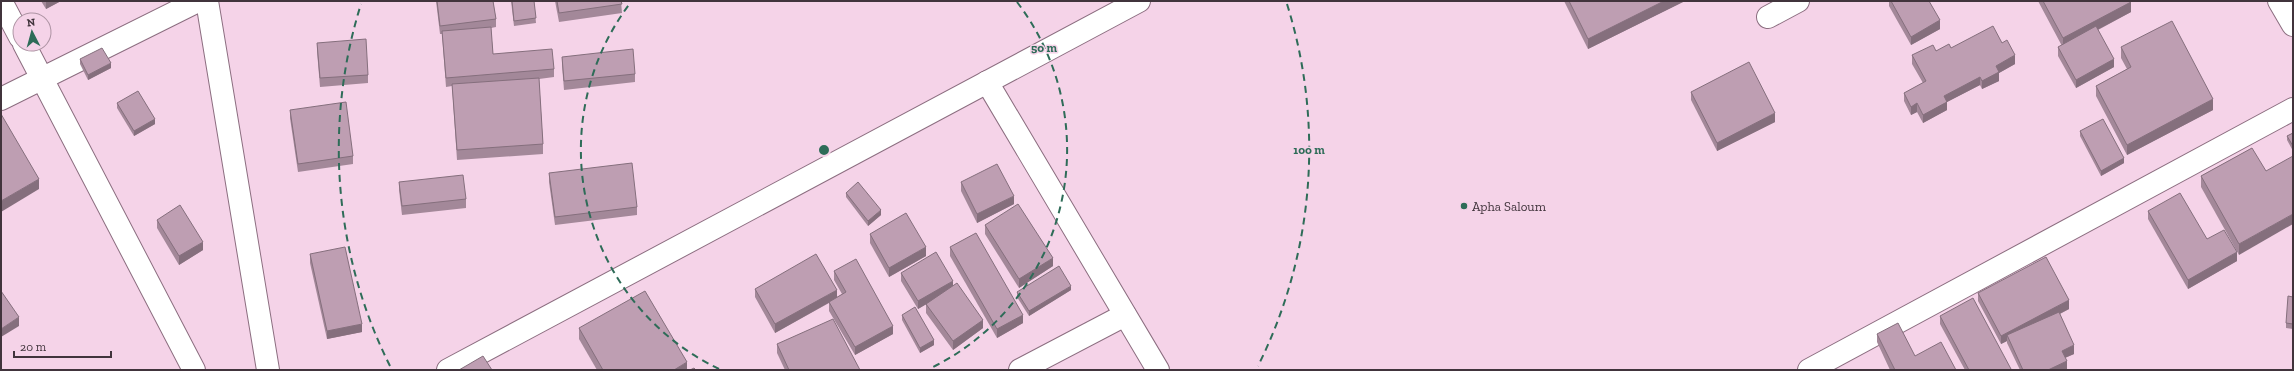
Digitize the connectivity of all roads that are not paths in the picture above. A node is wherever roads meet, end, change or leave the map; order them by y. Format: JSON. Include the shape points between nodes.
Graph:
{"nodes":[{"id":1,"x":1,"y":1,"type":"edge"},
{"id":2,"x":198,"y":1,"type":"edge"},
{"id":3,"x":207,"y":1,"type":"edge"},
{"id":4,"x":1139,"y":1,"type":"edge"},
{"id":5,"x":1798,"y":1,"type":"edge"},
{"id":6,"x":2279,"y":1,"type":"edge"},
{"id":7,"x":1768,"y":17,"type":"dead end"},
{"id":8,"x":12,"y":22,"type":"edge"},
{"id":9,"x":2293,"y":24,"type":"edge"},
{"id":10,"x":28,"y":52,"type":"edge"},
{"id":11,"x":42,"y":79,"type":"junction"},
{"id":12,"x":987,"y":82,"type":"junction"},
{"id":13,"x":1,"y":99,"type":"edge"},
{"id":14,"x":2293,"y":109,"type":"edge"},
{"id":15,"x":1125,"y":315,"type":"junction"},
{"id":16,"x":194,"y":370,"type":"edge"},
{"id":17,"x":268,"y":370,"type":"edge"},
{"id":18,"x":448,"y":370,"type":"edge"},
{"id":19,"x":1020,"y":370,"type":"edge"},
{"id":20,"x":1158,"y":370,"type":"edge"},
{"id":21,"x":1809,"y":370,"type":"edge"}],
"edges":[{"from":1,"to":8,"type":"street"},
{"from":2,"to":11,"type":"street"},
{"from":3,"to":17,"type":"street"},
{"from":4,"to":12,"type":"street"},
{"from":5,"to":7,"type":"street"},
{"from":6,"to":9,"type":"street"},
{"from":10,"to":11,"type":"street"},
{"from":11,"to":13,"type":"street"},
{"from":11,"to":16,"type":"street"},
{"from":12,"to":15,"type":"street"},
{"from":12,"to":18,"type":"street"},
{"from":14,"to":21,"type":"street"},
{"from":15,"to":19,"type":"street"},
{"from":15,"to":20,"type":"street"}]}
